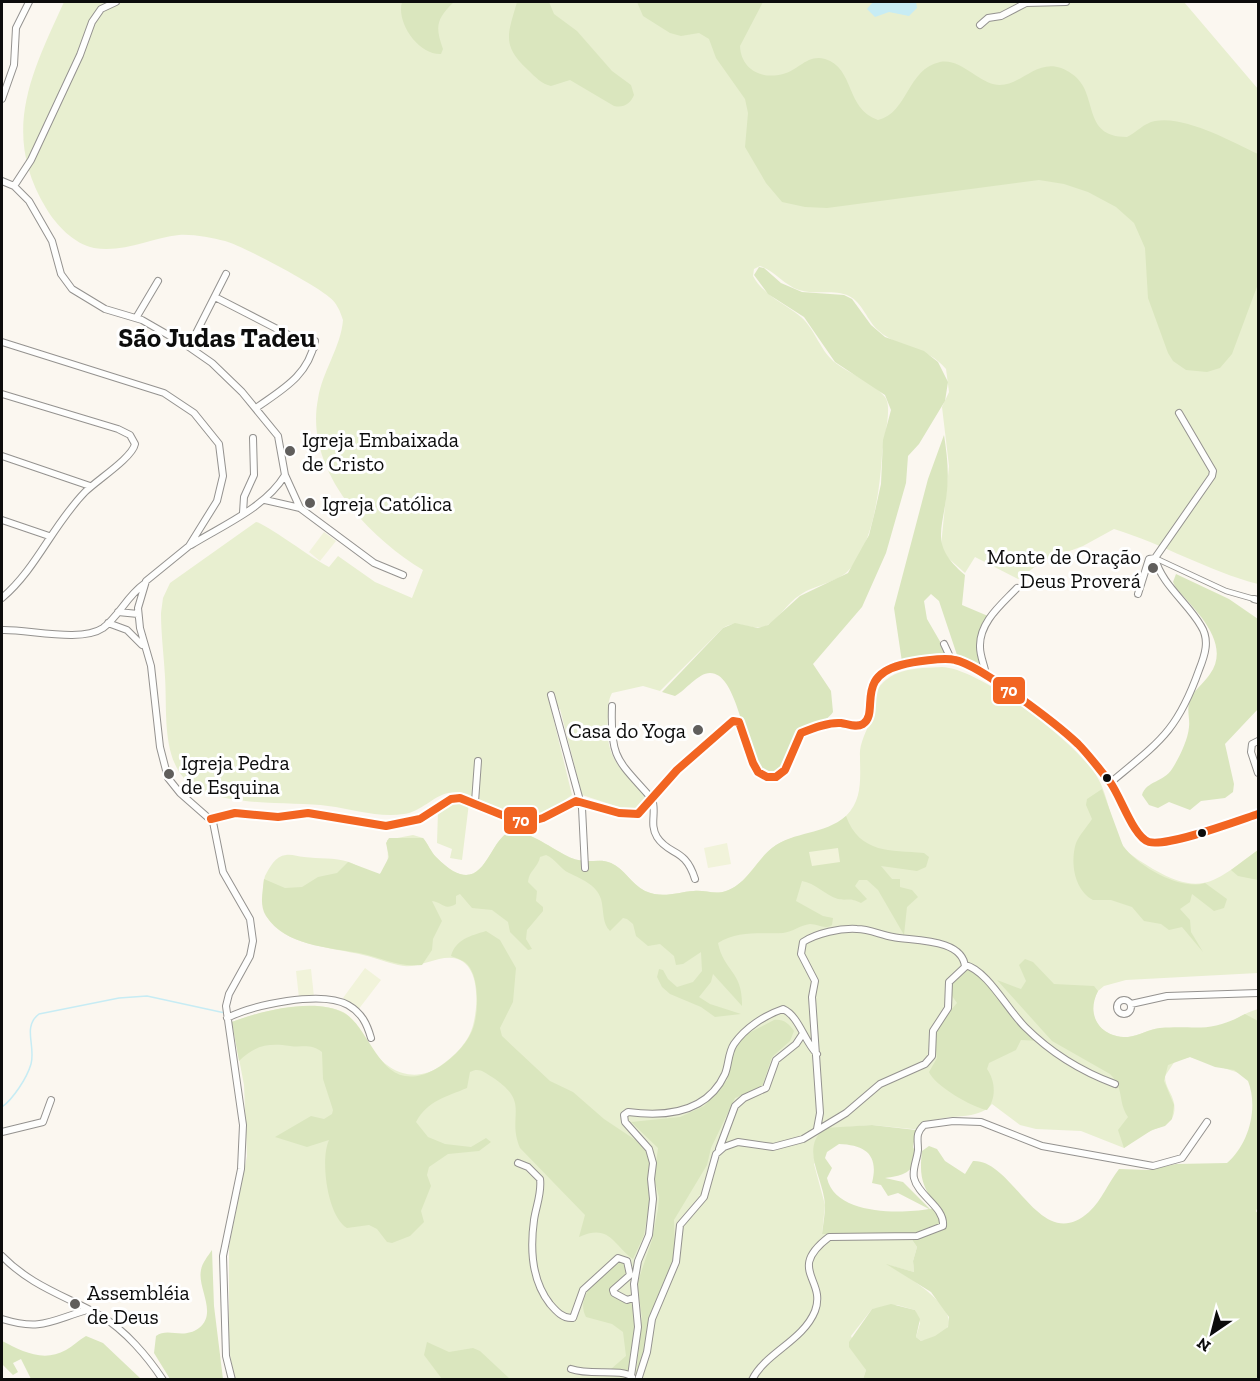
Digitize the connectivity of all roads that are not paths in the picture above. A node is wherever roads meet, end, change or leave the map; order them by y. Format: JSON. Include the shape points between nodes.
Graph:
{"nodes":[{"id":1,"x":29,"y":2,"type":"edge"},
{"id":2,"x":116,"y":2,"type":"edge"},
{"id":3,"x":1066,"y":2,"type":"edge"},
{"id":4,"x":980,"y":25,"type":"dead end"},
{"id":5,"x":2,"y":99,"type":"edge"},
{"id":6,"x":3,"y":182,"type":"edge"},
{"id":7,"x":14,"y":186,"type":"junction"},
{"id":8,"x":226,"y":274,"type":"dead end"},
{"id":9,"x":158,"y":281,"type":"dead end"},
{"id":10,"x":215,"y":297,"type":"junction"},
{"id":11,"x":136,"y":318,"type":"junction"},
{"id":12,"x":2,"y":342,"type":"edge"},
{"id":13,"x":189,"y":347,"type":"junction"},
{"id":14,"x":2,"y":394,"type":"edge"},
{"id":15,"x":256,"y":408,"type":"junction"},
{"id":16,"x":1179,"y":413,"type":"dead end"},
{"id":17,"x":253,"y":438,"type":"dead end"},
{"id":18,"x":2,"y":456,"type":"edge"},
{"id":19,"x":285,"y":476,"type":"junction"},
{"id":20,"x":90,"y":486,"type":"junction"},
{"id":21,"x":265,"y":500,"type":"junction"},
{"id":22,"x":300,"y":508,"type":"junction"},
{"id":23,"x":243,"y":513,"type":"junction"},
{"id":24,"x":2,"y":520,"type":"edge"},
{"id":25,"x":49,"y":536,"type":"junction"},
{"id":26,"x":189,"y":546,"type":"junction"},
{"id":27,"x":1155,"y":558,"type":"junction"},
{"id":28,"x":403,"y":575,"type":"dead end"},
{"id":29,"x":145,"y":584,"type":"junction"},
{"id":30,"x":1017,"y":588,"type":"dead end"},
{"id":31,"x":1138,"y":594,"type":"dead end"},
{"id":32,"x":2,"y":598,"type":"edge"},
{"id":33,"x":1256,"y":599,"type":"edge"},
{"id":34,"x":118,"y":612,"type":"junction"},
{"id":35,"x":138,"y":614,"type":"junction"},
{"id":36,"x":108,"y":623,"type":"junction"},
{"id":37,"x":140,"y":628,"type":"junction"},
{"id":38,"x":2,"y":630,"type":"edge"},
{"id":39,"x":127,"y":630,"type":"junction"},
{"id":40,"x":944,"y":644,"type":"dead end"},
{"id":41,"x":146,"y":650,"type":"junction"},
{"id":42,"x":951,"y":659,"type":"junction"},
{"id":43,"x":986,"y":675,"type":"junction"},
{"id":44,"x":551,"y":695,"type":"dead end"},
{"id":45,"x":612,"y":706,"type":"dead end"},
{"id":46,"x":1258,"y":741,"type":"edge"},
{"id":47,"x":478,"y":761,"type":"dead end"},
{"id":48,"x":1258,"y":773,"type":"edge"},
{"id":49,"x":1110,"y":783,"type":"junction"},
{"id":50,"x":652,"y":799,"type":"junction"},
{"id":51,"x":580,"y":801,"type":"junction"},
{"id":52,"x":475,"y":802,"type":"junction"},
{"id":53,"x":1258,"y":814,"type":"edge"},
{"id":54,"x":211,"y":819,"type":"junction"},
{"id":55,"x":585,"y":868,"type":"dead end"},
{"id":56,"x":695,"y":879,"type":"dead end"},
{"id":57,"x":965,"y":964,"type":"junction"},
{"id":58,"x":1258,"y":993,"type":"edge"},
{"id":59,"x":1131,"y":1004,"type":"dead end"},
{"id":60,"x":227,"y":1018,"type":"junction"},
{"id":61,"x":802,"y":1035,"type":"junction"},
{"id":62,"x":371,"y":1038,"type":"dead end"},
{"id":63,"x":817,"y":1054,"type":"junction"},
{"id":64,"x":1115,"y":1084,"type":"dead end"},
{"id":65,"x":51,"y":1100,"type":"dead end"},
{"id":66,"x":1207,"y":1122,"type":"dead end"},
{"id":67,"x":817,"y":1129,"type":"junction"},
{"id":68,"x":2,"y":1132,"type":"edge"},
{"id":69,"x":719,"y":1151,"type":"junction"},
{"id":70,"x":518,"y":1163,"type":"dead end"},
{"id":71,"x":2,"y":1256,"type":"edge"},
{"id":72,"x":633,"y":1298,"type":"junction"},
{"id":73,"x":88,"y":1310,"type":"junction"},
{"id":74,"x":2,"y":1319,"type":"edge"},
{"id":75,"x":571,"y":1369,"type":"dead end"},
{"id":76,"x":634,"y":1378,"type":"edge"},
{"id":77,"x":163,"y":1380,"type":"edge"},
{"id":78,"x":232,"y":1380,"type":"edge"},
{"id":79,"x":752,"y":1380,"type":"edge"}],
"edges":[{"from":1,"to":5,"type":"street","via":[[16,28],[14,65]]},
{"from":2,"to":7,"type":"street","via":[[102,9],[92,22],[31,160]]},
{"from":3,"to":4,"type":"street","via":[[1026,3]]},
{"from":6,"to":7,"type":"street"},
{"from":7,"to":11,"type":"street","via":[[29,201],[50,235],[66,283],[105,309]]},
{"from":8,"to":10,"type":"street"},
{"from":9,"to":11,"type":"street"},
{"from":10,"to":13,"type":"street"},
{"from":10,"to":15,"type":"street","via":[[315,344],[300,376]]},
{"from":11,"to":13,"type":"street"},
{"from":12,"to":26,"type":"street","via":[[164,393],[202,420],[219,444],[224,476],[217,501]]},
{"from":13,"to":15,"type":"street","via":[[212,363]]},
{"from":14,"to":20,"type":"street","via":[[130,435],[135,444],[130,454]]},
{"from":15,"to":19,"type":"street","via":[[278,436]]},
{"from":16,"to":27,"type":"street","via":[[1213,471]]},
{"from":17,"to":23,"type":"street","via":[[254,475],[244,498]]},
{"from":18,"to":20,"type":"street"},
{"from":19,"to":21,"type":"street"},
{"from":19,"to":22,"type":"street"},
{"from":20,"to":25,"type":"street"},
{"from":21,"to":22,"type":"street"},
{"from":21,"to":23,"type":"street"},
{"from":22,"to":28,"type":"street","via":[[376,565]]},
{"from":23,"to":26,"type":"street"},
{"from":24,"to":25,"type":"street"},
{"from":25,"to":32,"type":"street","via":[[26,576]]},
{"from":26,"to":29,"type":"street"},
{"from":27,"to":31,"type":"street","via":[[1145,564]]},
{"from":27,"to":33,"type":"street","via":[[1226,591]]},
{"from":27,"to":49,"type":"street","via":[[1159,570],[1201,625],[1206,646],[1191,694],[1174,726]]},
{"from":29,"to":34,"type":"street"},
{"from":29,"to":35,"type":"street"},
{"from":30,"to":43,"type":"street","via":[[981,634]]},
{"from":34,"to":35,"type":"street"},
{"from":34,"to":36,"type":"street"},
{"from":35,"to":37,"type":"street"},
{"from":36,"to":38,"type":"street","via":[[91,633],[80,634]]},
{"from":36,"to":39,"type":"street"},
{"from":37,"to":39,"type":"street"},
{"from":37,"to":41,"type":"street"},
{"from":39,"to":41,"type":"street"},
{"from":40,"to":42,"type":"street"},
{"from":41,"to":54,"type":"street","via":[[168,778]]},
{"from":42,"to":43,"type":"street"},
{"from":42,"to":50,"type":"street","via":[[902,665],[881,674],[871,690],[865,722],[855,726],[831,723],[801,733],[786,769],[776,777],[765,777],[756,770],[738,721],[733,721],[677,770]]},
{"from":43,"to":49,"type":"street","via":[[1074,741]]},
{"from":44,"to":51,"type":"street"},
{"from":45,"to":50,"type":"street","via":[[615,754]]},
{"from":46,"to":48,"type":"street","via":[[1251,749]]},
{"from":47,"to":52,"type":"street"},
{"from":49,"to":53,"type":"street","via":[[1129,812],[1136,832],[1150,842]]},
{"from":50,"to":51,"type":"street","via":[[641,812],[633,814]]},
{"from":50,"to":56,"type":"street","via":[[652,828],[658,840],[683,856]]},
{"from":51,"to":52,"type":"street","via":[[529,822],[502,816]]},
{"from":51,"to":55,"type":"street"},
{"from":52,"to":54,"type":"street","via":[[450,799],[420,819],[386,826],[308,813],[278,817],[235,813]]},
{"from":54,"to":60,"type":"street","via":[[223,872],[248,913],[253,937],[248,961],[227,999]]},
{"from":57,"to":63,"type":"street","via":[[949,948],[933,941],[865,930],[837,930],[808,939],[800,950],[815,981],[812,997]]},
{"from":57,"to":64,"type":"street","via":[[983,974],[1010,1012],[1059,1057]]},
{"from":57,"to":67,"type":"street","via":[[949,982],[948,1008],[933,1031],[929,1060],[880,1084],[846,1113]]},
{"from":58,"to":59,"type":"street","via":[[1167,996]]},
{"from":60,"to":62,"type":"street","via":[[269,1004],[331,1000],[356,1011]]},
{"from":60,"to":78,"type":"street","via":[[243,1125],[241,1169],[223,1256],[226,1356]]},
{"from":61,"to":63,"type":"street"},
{"from":61,"to":69,"type":"street","via":[[776,1060],[766,1088],[735,1106]]},
{"from":61,"to":72,"type":"street","via":[[792,1014],[780,1010],[735,1042],[721,1081],[700,1104],[665,1113],[624,1115],[625,1122],[649,1149],[653,1163],[649,1235],[638,1261]]},
{"from":63,"to":67,"type":"street"},
{"from":65,"to":68,"type":"street","via":[[43,1122]]},
{"from":66,"to":79,"type":"street","via":[[1182,1158],[1153,1166],[1042,1146],[981,1122],[924,1125],[916,1138],[914,1177],[941,1216],[943,1226],[917,1236],[829,1237],[812,1255],[808,1268],[818,1297],[810,1321]]},
{"from":67,"to":69,"type":"street","via":[[803,1139],[773,1147],[738,1142]]},
{"from":69,"to":76,"type":"street","via":[[704,1197],[680,1225],[676,1262],[652,1319],[647,1352]]},
{"from":70,"to":72,"type":"street","via":[[540,1179],[533,1266],[540,1289],[555,1310],[573,1318],[583,1290],[618,1258],[627,1261],[630,1275],[614,1293],[619,1298]]},
{"from":71,"to":73,"type":"street","via":[[33,1282]]},
{"from":72,"to":76,"type":"street","via":[[638,1327]]},
{"from":73,"to":74,"type":"street","via":[[38,1326]]},
{"from":73,"to":77,"type":"street","via":[[120,1332]]},
{"from":75,"to":76,"type":"street","via":[[592,1374],[619,1372]]}]}
